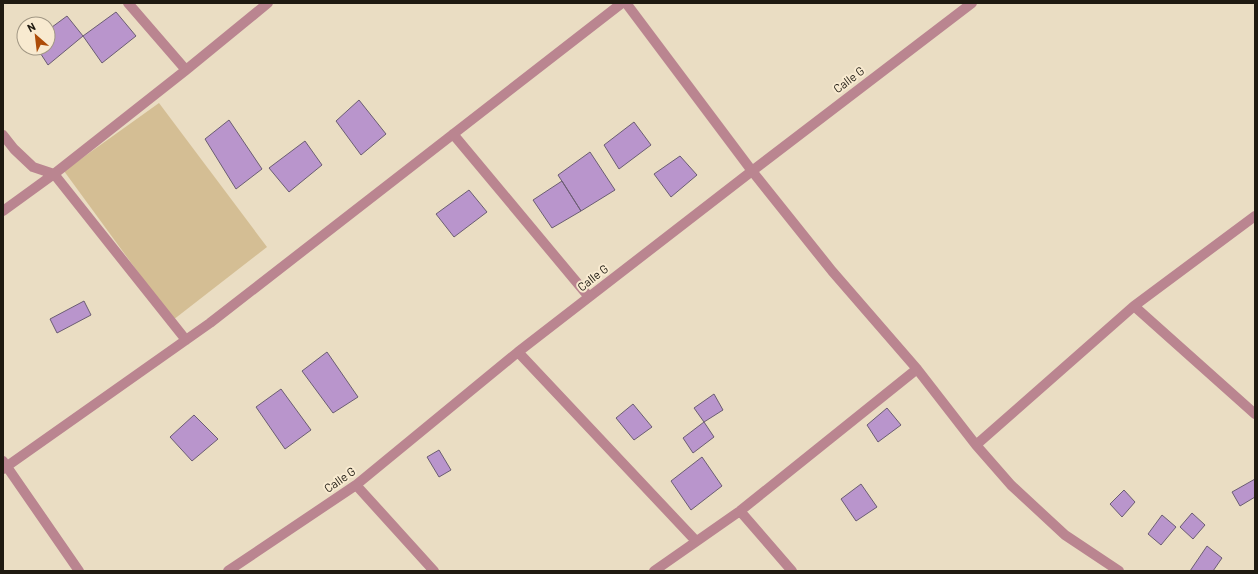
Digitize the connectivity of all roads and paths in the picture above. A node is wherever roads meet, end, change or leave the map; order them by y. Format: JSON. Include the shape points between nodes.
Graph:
{"nodes":[{"id":1,"x":128,"y":3,"type":"edge"},
{"id":2,"x":268,"y":3,"type":"edge"},
{"id":3,"x":622,"y":3,"type":"edge"},
{"id":4,"x":626,"y":3,"type":"edge"},
{"id":5,"x":972,"y":3,"type":"edge"},
{"id":6,"x":186,"y":70,"type":"junction"},
{"id":7,"x":453,"y":134,"type":"junction"},
{"id":8,"x":3,"y":135,"type":"edge"},
{"id":9,"x":752,"y":171,"type":"junction"},
{"id":10,"x":54,"y":174,"type":"junction"},
{"id":11,"x":3,"y":211,"type":"edge"},
{"id":12,"x":1255,"y":216,"type":"edge"},
{"id":13,"x":589,"y":297,"type":"junction"},
{"id":14,"x":1134,"y":306,"type":"junction"},
{"id":15,"x":186,"y":340,"type":"junction"},
{"id":16,"x":518,"y":352,"type":"junction"},
{"id":17,"x":916,"y":369,"type":"junction"},
{"id":18,"x":1255,"y":414,"type":"edge"},
{"id":19,"x":976,"y":445,"type":"junction"},
{"id":20,"x":4,"y":466,"type":"edge"},
{"id":21,"x":356,"y":485,"type":"junction"},
{"id":22,"x":740,"y":511,"type":"junction"},
{"id":23,"x":696,"y":542,"type":"junction"},
{"id":24,"x":79,"y":571,"type":"edge"},
{"id":25,"x":228,"y":571,"type":"edge"},
{"id":26,"x":434,"y":571,"type":"edge"},
{"id":27,"x":654,"y":571,"type":"edge"},
{"id":28,"x":792,"y":571,"type":"edge"},
{"id":29,"x":1119,"y":571,"type":"edge"}],
"edges":[{"from":1,"to":6,"type":"street"},
{"from":2,"to":6,"type":"street"},
{"from":3,"to":7,"type":"street"},
{"from":4,"to":9,"type":"street"},
{"from":5,"to":9,"type":"street","name":"Calle G"},
{"from":6,"to":10,"type":"street"},
{"from":7,"to":13,"type":"street"},
{"from":7,"to":15,"type":"street"},
{"from":8,"to":10,"type":"street","via":[[33,168]]},
{"from":9,"to":13,"type":"street","name":"Calle G"},
{"from":9,"to":17,"type":"street","via":[[832,271]]},
{"from":10,"to":11,"type":"street"},
{"from":10,"to":15,"type":"street"},
{"from":12,"to":14,"type":"street"},
{"from":13,"to":16,"type":"street","name":"Calle G"},
{"from":14,"to":18,"type":"street"},
{"from":14,"to":19,"type":"street"},
{"from":15,"to":20,"type":"street"},
{"from":16,"to":21,"type":"street","name":"Calle G"},
{"from":16,"to":23,"type":"street"},
{"from":17,"to":19,"type":"street"},
{"from":17,"to":22,"type":"street"},
{"from":19,"to":29,"type":"street","via":[[1011,484],[1065,535]]},
{"from":20,"to":24,"type":"street"},
{"from":21,"to":25,"type":"street","name":"Calle G"},
{"from":21,"to":26,"type":"street"},
{"from":22,"to":23,"type":"street"},
{"from":22,"to":28,"type":"street"},
{"from":23,"to":27,"type":"street"}]}
